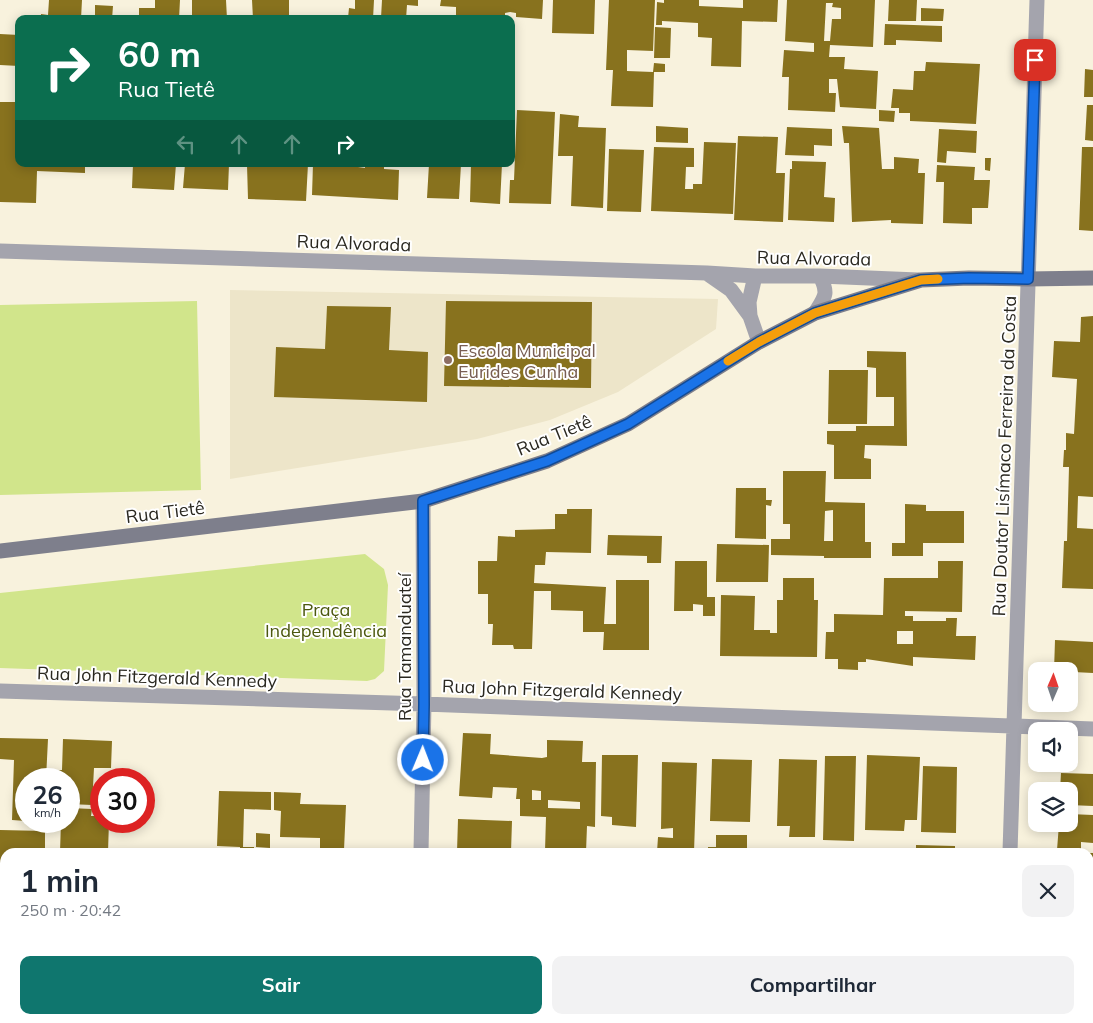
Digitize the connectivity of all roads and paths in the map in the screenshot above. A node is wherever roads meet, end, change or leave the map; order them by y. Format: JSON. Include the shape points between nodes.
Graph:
{"nodes":[{"id":1,"x":1037,"y":0,"type":"edge"},
{"id":2,"x":0,"y":251,"type":"edge"},
{"id":3,"x":707,"y":273,"type":"junction"},
{"id":4,"x":755,"y":276,"type":"junction"},
{"id":5,"x":820,"y":276,"type":"junction"},
{"id":6,"x":1093,"y":278,"type":"edge"},
{"id":7,"x":1028,"y":279,"type":"junction"},
{"id":8,"x":921,"y":280,"type":"junction"},
{"id":9,"x":815,"y":313,"type":"junction"},
{"id":10,"x":750,"y":316,"type":"junction"},
{"id":11,"x":759,"y":342,"type":"junction"},
{"id":12,"x":423,"y":501,"type":"junction"},
{"id":13,"x":0,"y":551,"type":"edge"},
{"id":14,"x":0,"y":691,"type":"edge"},
{"id":15,"x":424,"y":704,"type":"junction"},
{"id":16,"x":1016,"y":726,"type":"junction"},
{"id":17,"x":1093,"y":729,"type":"edge"},
{"id":18,"x":420,"y":848,"type":"edge"},
{"id":19,"x":1010,"y":848,"type":"edge"}],
"edges":[{"from":1,"to":7,"type":"street","name":"Rua Doutor Lisímaco Ferreira da Costa"},
{"from":2,"to":3,"type":"street","name":"Rua Alvorada"},
{"from":3,"to":4,"type":"street","name":"Rua Alvorada"},
{"from":3,"to":10,"type":"street","via":[[731,290]]},
{"from":4,"to":5,"type":"street","name":"Rua Alvorada"},
{"from":4,"to":10,"type":"street","via":[[749,302]]},
{"from":5,"to":8,"type":"street","name":"Rua Alvorada"},
{"from":5,"to":9,"type":"street","via":[[826,288]]},
{"from":6,"to":7,"type":"street","name":"Rua Tietê"},
{"from":7,"to":8,"type":"street","name":"Rua Tietê"},
{"from":7,"to":16,"type":"street","name":"Rua Doutor Lisímaco Ferreira da Costa"},
{"from":8,"to":9,"type":"street","name":"Rua Tietê"},
{"from":9,"to":11,"type":"street","name":"Rua Tietê"},
{"from":10,"to":11,"type":"street"},
{"from":11,"to":12,"type":"street","name":"Rua Tietê","via":[[628,424],[547,461]]},
{"from":12,"to":13,"type":"street","name":"Rua Tietê"},
{"from":12,"to":15,"type":"street","name":"Rua Tamanduateí"},
{"from":14,"to":15,"type":"street","name":"Rua John Fitzgerald Kennedy"},
{"from":15,"to":16,"type":"street","name":"Rua John Fitzgerald Kennedy"},
{"from":15,"to":18,"type":"street","name":"Rua Tamanduateí"},
{"from":16,"to":17,"type":"street","name":"Rua John Fitzgerald Kennedy"},
{"from":16,"to":19,"type":"street","name":"Rua Doutor Lisímaco Ferreira da Costa"}]}
